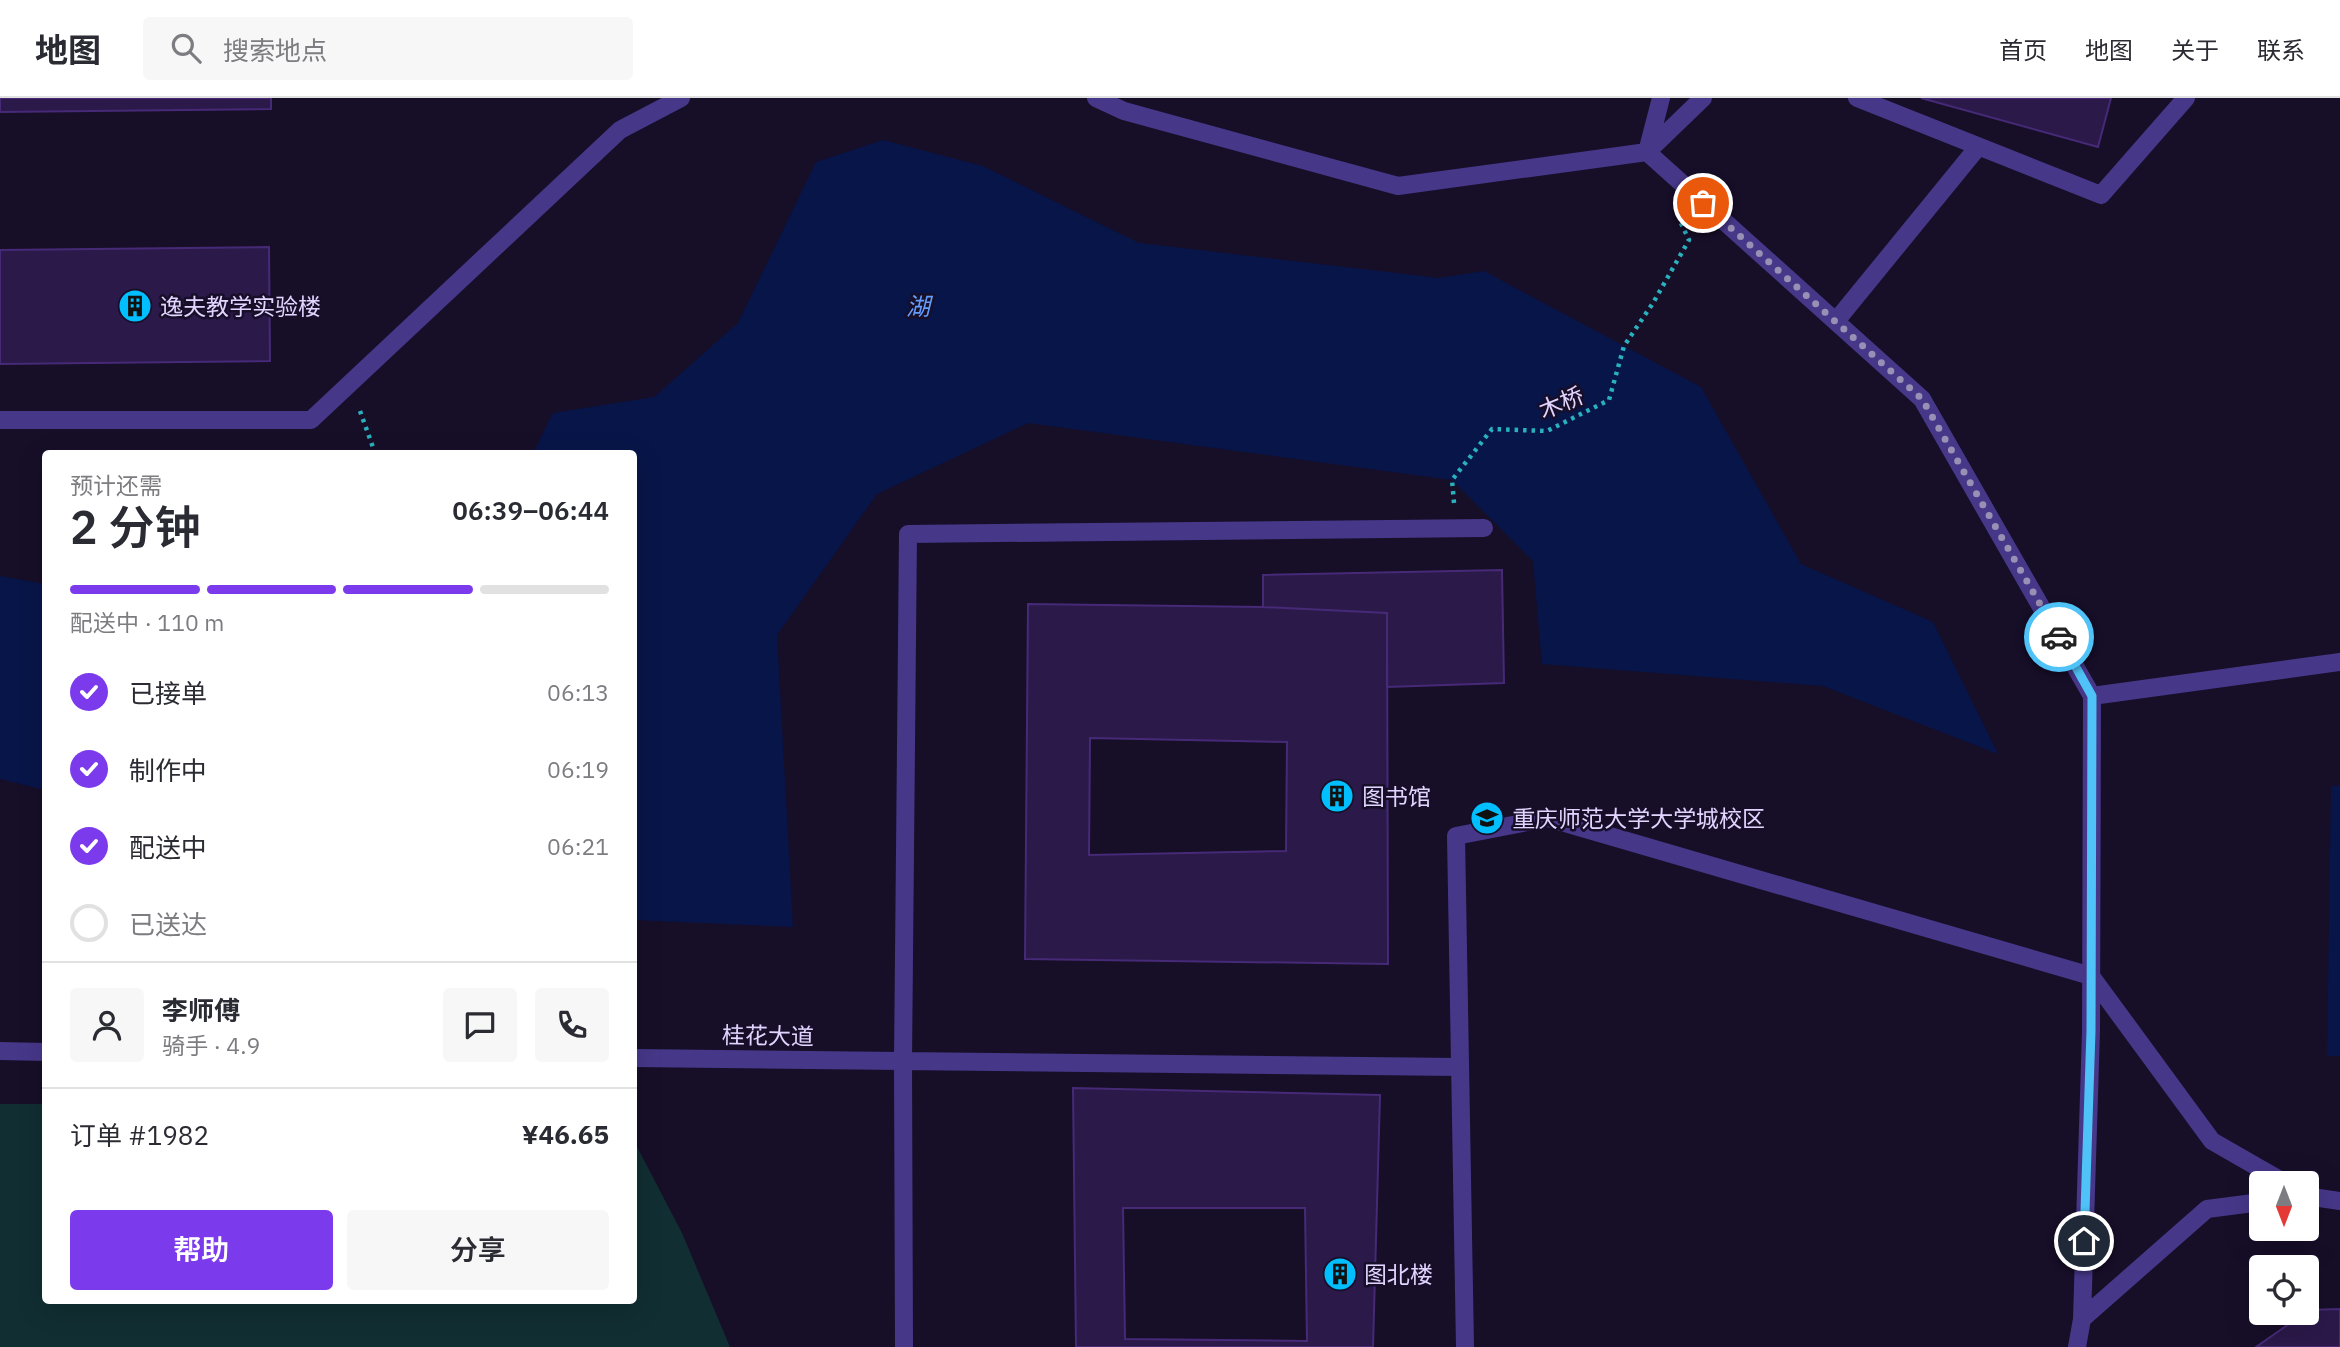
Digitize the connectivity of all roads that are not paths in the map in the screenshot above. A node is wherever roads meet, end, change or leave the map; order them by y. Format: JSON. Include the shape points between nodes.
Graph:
{"nodes":[{"id":1,"x":681,"y":98,"type":"edge"},
{"id":2,"x":1096,"y":98,"type":"edge"},
{"id":3,"x":1661,"y":98,"type":"edge"},
{"id":4,"x":1703,"y":98,"type":"edge"},
{"id":5,"x":1857,"y":98,"type":"edge"},
{"id":6,"x":2186,"y":98,"type":"edge"},
{"id":7,"x":1978,"y":147,"type":"junction"},
{"id":8,"x":1647,"y":152,"type":"junction"},
{"id":9,"x":1836,"y":321,"type":"junction"},
{"id":10,"x":0,"y":420,"type":"edge"},
{"id":11,"x":1484,"y":528,"type":"dead end"},
{"id":12,"x":2340,"y":662,"type":"edge"},
{"id":13,"x":2092,"y":696,"type":"junction"},
{"id":14,"x":2091,"y":976,"type":"junction"},
{"id":15,"x":0,"y":1052,"type":"edge"},
{"id":16,"x":42,"y":1052,"type":"edge"},
{"id":17,"x":637,"y":1058,"type":"edge"},
{"id":18,"x":903,"y":1061,"type":"junction"},
{"id":19,"x":1460,"y":1067,"type":"junction"},
{"id":20,"x":2264,"y":1171,"type":"edge"},
{"id":21,"x":2319,"y":1198,"type":"edge"},
{"id":22,"x":2340,"y":1201,"type":"edge"},
{"id":23,"x":2249,"y":1204,"type":"edge"},
{"id":24,"x":2082,"y":1319,"type":"junction"},
{"id":25,"x":904,"y":1347,"type":"edge"},
{"id":26,"x":1465,"y":1347,"type":"edge"},
{"id":27,"x":2077,"y":1347,"type":"edge"}],
"edges":[{"from":1,"to":10,"type":"street","via":[[620,131],[311,420]]},
{"from":2,"to":8,"type":"street","via":[[1124,111],[1398,186]]},
{"from":3,"to":8,"type":"street"},
{"from":4,"to":8,"type":"street"},
{"from":5,"to":7,"type":"street"},
{"from":6,"to":7,"type":"street","via":[[2101,195]]},
{"from":7,"to":9,"type":"street"},
{"from":8,"to":9,"type":"street"},
{"from":9,"to":13,"type":"street","via":[[1922,399]]},
{"from":11,"to":18,"type":"street","via":[[908,534]]},
{"from":12,"to":13,"type":"street"},
{"from":13,"to":14,"type":"street"},
{"from":14,"to":19,"type":"street","via":[[1548,817],[1456,836]]},
{"from":14,"to":20,"type":"street","via":[[2212,1141]]},
{"from":14,"to":24,"type":"street"},
{"from":15,"to":16,"type":"street"},
{"from":17,"to":18,"type":"street","name":"桂花大道"},
{"from":18,"to":19,"type":"street","name":"桂花大道"},
{"from":18,"to":25,"type":"street"},
{"from":19,"to":26,"type":"street"},
{"from":21,"to":22,"type":"street"},
{"from":23,"to":24,"type":"street","via":[[2207,1209]]},
{"from":24,"to":27,"type":"street"}]}
